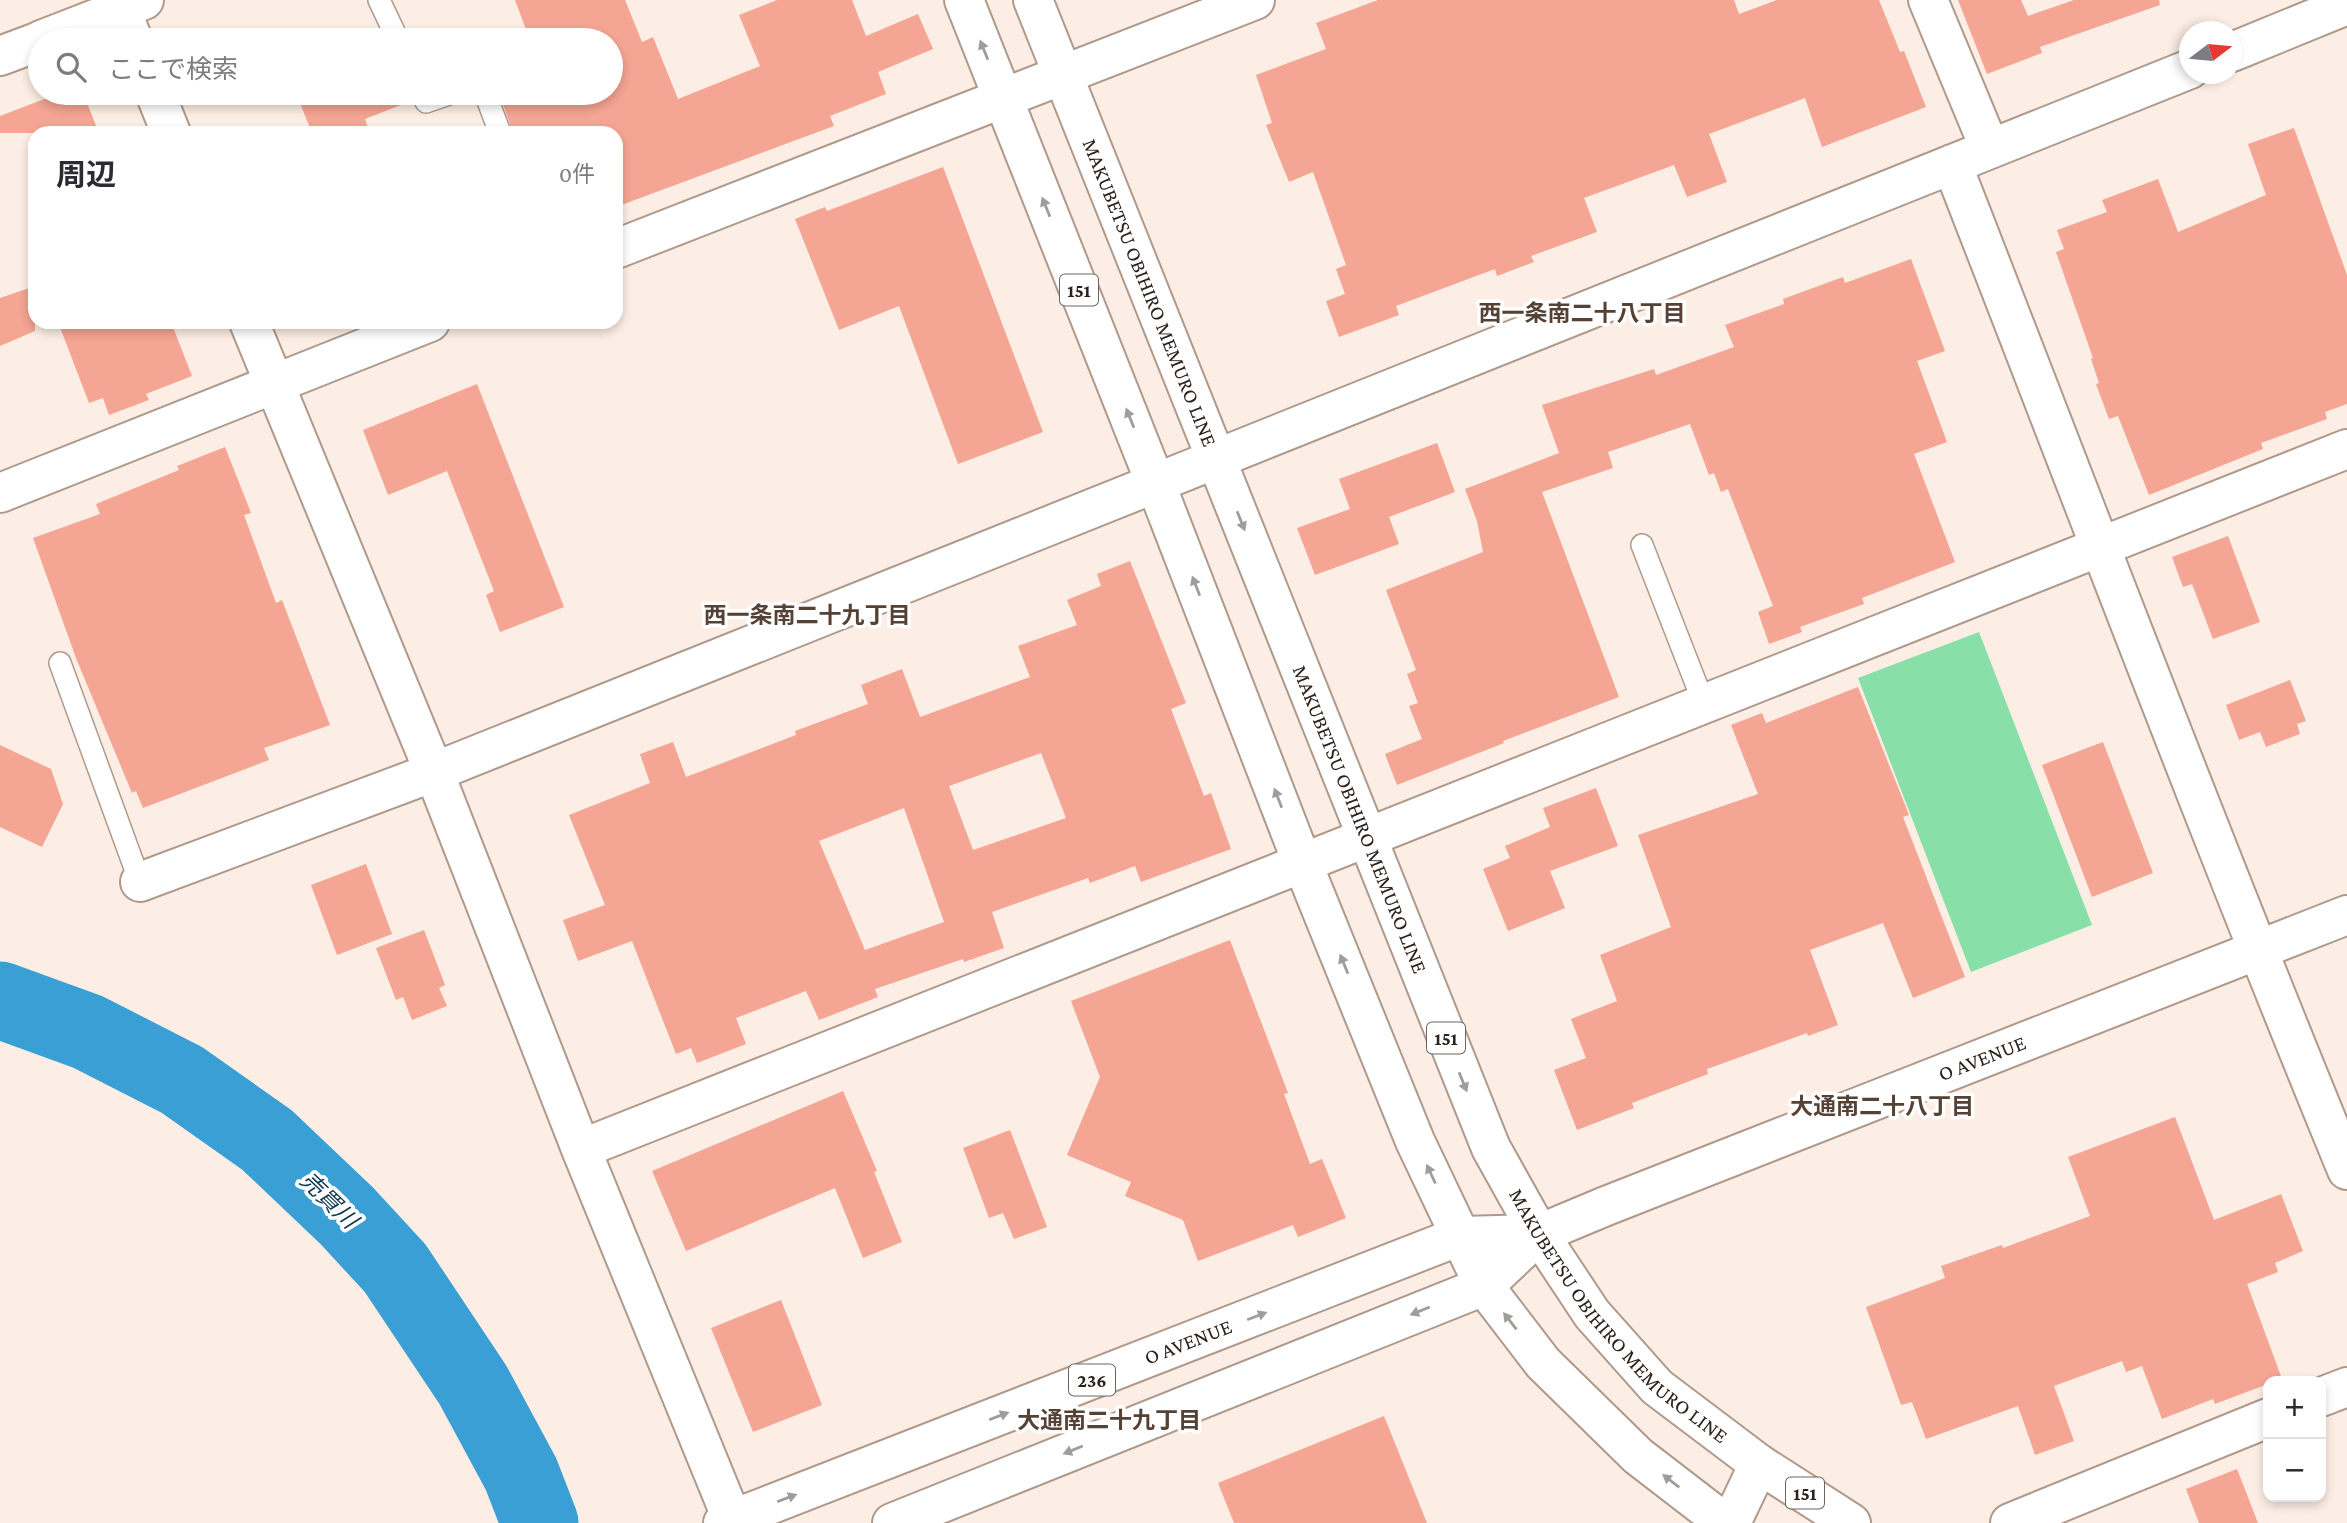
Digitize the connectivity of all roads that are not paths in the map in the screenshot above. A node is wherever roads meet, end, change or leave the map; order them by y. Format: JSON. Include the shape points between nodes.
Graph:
{"nodes":[{"id":1,"x":379,"y":0,"type":"edge"},
{"id":2,"x":964,"y":0,"type":"edge"},
{"id":3,"x":1033,"y":0,"type":"edge"},
{"id":4,"x":1255,"y":0,"type":"edge"},
{"id":5,"x":1928,"y":0,"type":"edge"},
{"id":6,"x":2347,"y":5,"type":"edge"},
{"id":7,"x":129,"y":12,"type":"edge"},
{"id":8,"x":80,"y":28,"type":"edge"},
{"id":9,"x":392,"y":28,"type":"edge"},
{"id":10,"x":28,"y":46,"type":"edge"},
{"id":11,"x":2242,"y":48,"type":"edge"},
{"id":12,"x":0,"y":56,"type":"edge"},
{"id":13,"x":2179,"y":73,"type":"edge"},
{"id":14,"x":1063,"y":76,"type":"junction"},
{"id":15,"x":1004,"y":99,"type":"junction"},
{"id":16,"x":160,"y":105,"type":"edge"},
{"id":17,"x":490,"y":105,"type":"edge"},
{"id":18,"x":168,"y":126,"type":"edge"},
{"id":19,"x":497,"y":126,"type":"edge"},
{"id":20,"x":1990,"y":149,"type":"junction"},
{"id":21,"x":1952,"y":164,"type":"junction"},
{"id":22,"x":623,"y":246,"type":"edge"},
{"id":23,"x":252,"y":329,"type":"edge"},
{"id":24,"x":412,"y":329,"type":"edge"},
{"id":25,"x":274,"y":383,"type":"junction"},
{"id":26,"x":2347,"y":449,"type":"edge"},
{"id":27,"x":1216,"y":457,"type":"junction"},
{"id":28,"x":1155,"y":482,"type":"junction"},
{"id":29,"x":0,"y":493,"type":"edge"},
{"id":30,"x":1642,"y":545,"type":"dead end"},
{"id":31,"x":2101,"y":546,"type":"junction"},
{"id":32,"x":60,"y":663,"type":"dead end"},
{"id":33,"x":1704,"y":704,"type":"junction"},
{"id":34,"x":434,"y":772,"type":"junction"},
{"id":35,"x":1366,"y":837,"type":"junction"},
{"id":36,"x":1303,"y":862,"type":"junction"},
{"id":37,"x":139,"y":881,"type":"joint"},
{"id":38,"x":2347,"y":915,"type":"edge"},
{"id":39,"x":2257,"y":951,"type":"junction"},
{"id":40,"x":581,"y":1149,"type":"junction"},
{"id":41,"x":2347,"y":1170,"type":"edge"},
{"id":42,"x":1539,"y":1234,"type":"junction"},
{"id":43,"x":1460,"y":1236,"type":"junction"},
{"id":44,"x":1484,"y":1286,"type":"junction"},
{"id":45,"x":2347,"y":1387,"type":"edge"},
{"id":46,"x":2326,"y":1395,"type":"edge"},
{"id":47,"x":2263,"y":1421,"type":"edge"},
{"id":48,"x":1759,"y":1464,"type":"junction"},
{"id":49,"x":727,"y":1521,"type":"edge"},
{"id":50,"x":892,"y":1523,"type":"edge"},
{"id":51,"x":1725,"y":1523,"type":"edge"},
{"id":52,"x":1731,"y":1523,"type":"edge"},
{"id":53,"x":1851,"y":1523,"type":"edge"},
{"id":54,"x":2010,"y":1523,"type":"edge"}],
"edges":[{"from":1,"to":9,"type":"lane"},
{"from":15,"to":2,"type":"main road","number":"151","one_way":true},
{"from":3,"to":14,"type":"main road","name":"MAKUBETSU OBIHIRO MEMURO LINE","number":"151"},
{"from":4,"to":14,"type":"main road"},
{"from":5,"to":20,"type":"main road"},
{"from":6,"to":11,"type":"main road"},
{"from":7,"to":8,"type":"main road"},
{"from":10,"to":12,"type":"main road"},
{"from":13,"to":20,"type":"main road"},
{"from":14,"to":15,"type":"main road"},
{"from":14,"to":27,"type":"main road","name":"MAKUBETSU OBIHIRO MEMURO LINE","number":"151"},
{"from":15,"to":22,"type":"main road"},
{"from":28,"to":15,"type":"main road","number":"151","one_way":true},
{"from":16,"to":18,"type":"main road"},
{"from":17,"to":19,"type":"lane"},
{"from":20,"to":21,"type":"main road"},
{"from":21,"to":27,"type":"main road"},
{"from":21,"to":31,"type":"main road"},
{"from":23,"to":25,"type":"main road"},
{"from":24,"to":25,"type":"main road"},
{"from":25,"to":29,"type":"main road"},
{"from":25,"to":34,"type":"main road"},
{"from":26,"to":31,"type":"main road"},
{"from":27,"to":28,"type":"main road"},
{"from":27,"to":35,"type":"main road","name":"MAKUBETSU OBIHIRO MEMURO LINE","number":"151","one_way":true},
{"from":28,"to":34,"type":"main road"},
{"from":36,"to":28,"type":"main road","number":"151","one_way":true},
{"from":30,"to":33,"type":"lane"},
{"from":31,"to":33,"type":"main road"},
{"from":31,"to":39,"type":"main road"},
{"from":32,"to":37,"type":"lane"},
{"from":33,"to":35,"type":"main road"},
{"from":34,"to":37,"type":"main road"},
{"from":34,"to":40,"type":"main road"},
{"from":35,"to":36,"type":"main road"},
{"from":35,"to":42,"type":"main road","name":"MAKUBETSU OBIHIRO MEMURO LINE","number":"151","one_way":true,"via":[[1491,1148]]},
{"from":36,"to":40,"type":"main road"},
{"from":43,"to":36,"type":"main road","number":"151","one_way":true,"via":[[1415,1140]]},
{"from":38,"to":39,"type":"main road","name":"O AVENUE","number":"236"},
{"from":39,"to":41,"type":"main road"},
{"from":39,"to":42,"type":"main road","name":"O AVENUE","number":"236"},
{"from":40,"to":49,"type":"main road"},
{"from":42,"to":43,"type":"main road","name":"O AVENUE","number":"236"},
{"from":42,"to":44,"type":"main road","name":"O AVENUE","number":"236"},
{"from":42,"to":48,"type":"main road","name":"MAKUBETSU OBIHIRO MEMURO LINE","number":"151","via":[[1592,1314],[1657,1387]]},
{"from":43,"to":44,"type":"main road","number":"151"},
{"from":49,"to":43,"type":"main road","name":"O AVENUE","number":"236","one_way":true},
{"from":44,"to":50,"type":"main road","name":"O AVENUE","number":"236","one_way":true},
{"from":51,"to":44,"type":"main road","number":"151","one_way":true,"via":[[1638,1456],[1543,1363]]},
{"from":45,"to":46,"type":"main road"},
{"from":47,"to":54,"type":"main road"},
{"from":48,"to":52,"type":"main road"},
{"from":48,"to":53,"type":"main road","name":"MAKUBETSU OBIHIRO MEMURO LINE","number":"151"}]}
